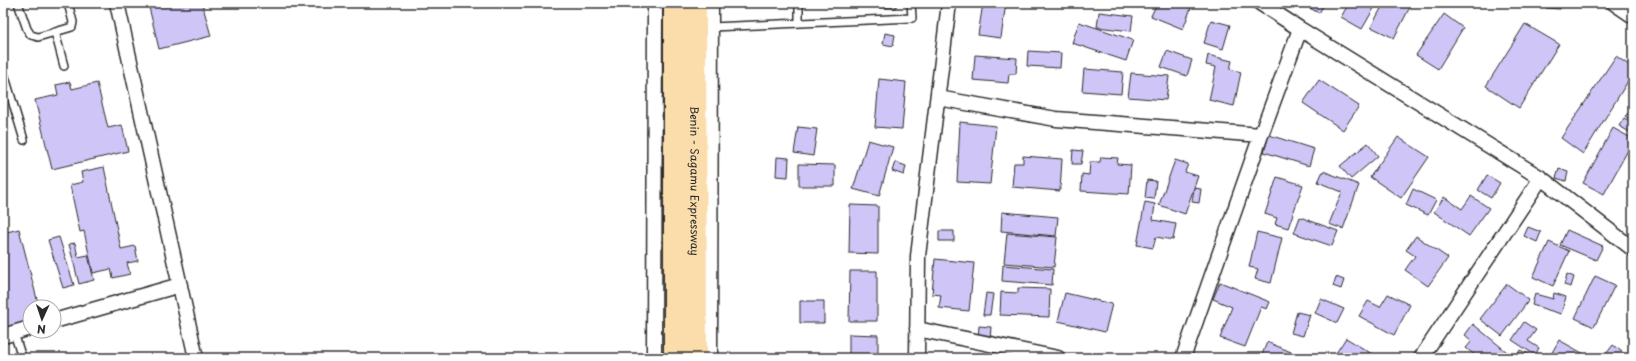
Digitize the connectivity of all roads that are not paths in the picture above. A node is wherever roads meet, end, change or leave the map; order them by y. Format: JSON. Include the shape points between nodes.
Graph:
{"nodes":[{"id":1,"x":18,"y":3,"type":"edge"},
{"id":2,"x":68,"y":3,"type":"edge"},
{"id":3,"x":117,"y":3,"type":"edge"},
{"id":4,"x":655,"y":3,"type":"edge"},
{"id":5,"x":675,"y":3,"type":"edge"},
{"id":6,"x":695,"y":3,"type":"edge"},
{"id":7,"x":711,"y":3,"type":"edge"},
{"id":8,"x":799,"y":3,"type":"edge"},
{"id":9,"x":911,"y":3,"type":"edge"},
{"id":10,"x":949,"y":3,"type":"edge"},
{"id":11,"x":1260,"y":3,"type":"edge"},
{"id":12,"x":1614,"y":3,"type":"edge"},
{"id":13,"x":1633,"y":16,"type":"edge"},
{"id":14,"x":798,"y":22,"type":"junction"},
{"id":15,"x":711,"y":27,"type":"junction"},
{"id":16,"x":1300,"y":29,"type":"junction"},
{"id":17,"x":55,"y":32,"type":"junction"},
{"id":18,"x":64,"y":66,"type":"dead end"},
{"id":19,"x":3,"y":70,"type":"edge"},
{"id":20,"x":938,"y":98,"type":"junction"},
{"id":21,"x":1261,"y":136,"type":"junction"},
{"id":22,"x":24,"y":140,"type":"dead end"},
{"id":23,"x":1541,"y":178,"type":"junction"},
{"id":24,"x":1633,"y":249,"type":"edge"},
{"id":25,"x":180,"y":285,"type":"junction"},
{"id":26,"x":62,"y":319,"type":"edge"},
{"id":27,"x":917,"y":329,"type":"junction"},
{"id":28,"x":22,"y":331,"type":"edge"},
{"id":29,"x":9,"y":335,"type":"edge"},
{"id":30,"x":22,"y":358,"type":"edge"},
{"id":31,"x":196,"y":358,"type":"edge"},
{"id":32,"x":654,"y":358,"type":"edge"},
{"id":33,"x":675,"y":358,"type":"edge"},
{"id":34,"x":696,"y":358,"type":"edge"},
{"id":35,"x":710,"y":358,"type":"edge"},
{"id":36,"x":917,"y":358,"type":"edge"},
{"id":37,"x":1058,"y":358,"type":"edge"},
{"id":38,"x":1183,"y":358,"type":"edge"},
{"id":39,"x":1421,"y":358,"type":"edge"}],
"edges":[{"from":1,"to":17,"type":"lane","via":[[31,35],[38,37]]},
{"from":2,"to":17,"type":"lane","via":[[72,27]]},
{"from":3,"to":25,"type":"street"},
{"from":4,"to":32,"type":"street"},
{"from":5,"to":33,"type":"highway"},
{"from":6,"to":34,"type":"highway","name":"Benin - Sagamu Expressway"},
{"from":7,"to":15,"type":"street"},
{"from":8,"to":14,"type":"lane"},
{"from":9,"to":14,"type":"lane","via":[[912,18]]},
{"from":10,"to":20,"type":"street"},
{"from":11,"to":16,"type":"street"},
{"from":12,"to":13,"type":"street"},
{"from":14,"to":15,"type":"lane"},
{"from":15,"to":35,"type":"street"},
{"from":16,"to":21,"type":"street"},
{"from":16,"to":23,"type":"street"},
{"from":17,"to":18,"type":"lane"},
{"from":19,"to":22,"type":"lane"},
{"from":20,"to":21,"type":"street","via":[[1056,119]]},
{"from":20,"to":27,"type":"street","via":[[918,256]]},
{"from":21,"to":38,"type":"street"},
{"from":23,"to":24,"type":"street"},
{"from":23,"to":39,"type":"street"},
{"from":25,"to":26,"type":"street"},
{"from":25,"to":31,"type":"street"},
{"from":27,"to":36,"type":"street"},
{"from":27,"to":37,"type":"street"},
{"from":28,"to":29,"type":"street"},
{"from":29,"to":30,"type":"lane"}]}
